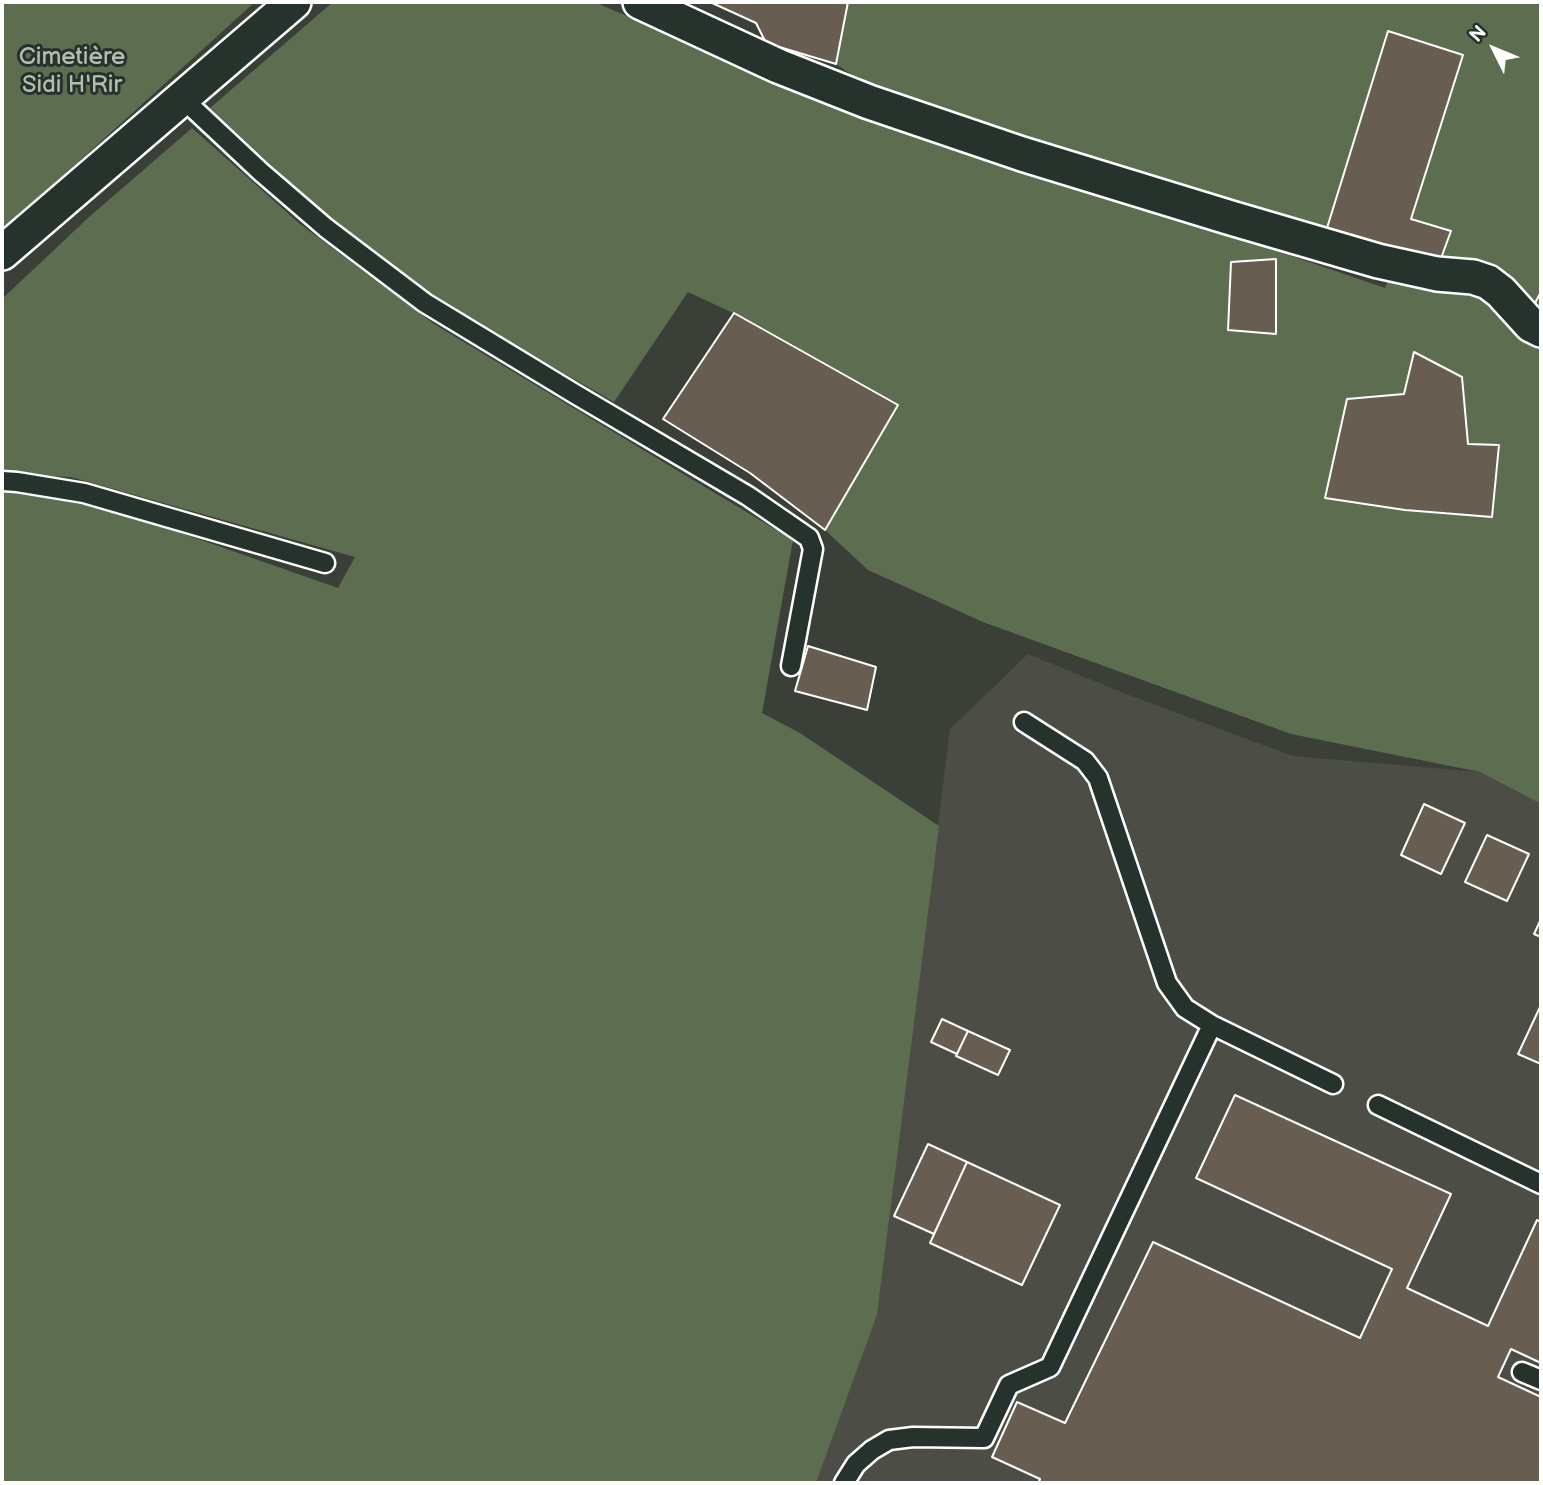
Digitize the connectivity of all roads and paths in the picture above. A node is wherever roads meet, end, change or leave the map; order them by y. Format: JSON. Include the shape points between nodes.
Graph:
{"nodes":[{"id":1,"x":294,"y":2,"type":"edge"},
{"id":2,"x":640,"y":2,"type":"edge"},
{"id":3,"x":181,"y":97,"type":"junction"},
{"id":4,"x":2,"y":253,"type":"edge"},
{"id":5,"x":1541,"y":330,"type":"edge"},
{"id":6,"x":2,"y":481,"type":"edge"},
{"id":7,"x":325,"y":564,"type":"dead end"},
{"id":8,"x":790,"y":666,"type":"dead end"},
{"id":9,"x":1024,"y":722,"type":"dead end"},
{"id":10,"x":1212,"y":1025,"type":"junction"},
{"id":11,"x":1333,"y":1084,"type":"dead end"},
{"id":12,"x":1378,"y":1105,"type":"dead end"},
{"id":13,"x":1541,"y":1184,"type":"edge"},
{"id":14,"x":1522,"y":1371,"type":"dead end"},
{"id":15,"x":1541,"y":1380,"type":"edge"},
{"id":16,"x":844,"y":1483,"type":"edge"}],
"edges":[{"from":1,"to":3,"type":"street"},
{"from":2,"to":5,"type":"street","via":[[778,66],[1022,154],[1378,261],[1437,274],[1473,276],[1501,292]]},
{"from":3,"to":4,"type":"street"},
{"from":3,"to":8,"type":"lane","via":[[326,228],[425,303],[748,496],[809,538],[813,549]]},
{"from":6,"to":7,"type":"lane","via":[[84,492]]},
{"from":9,"to":10,"type":"lane","via":[[1085,761],[1098,778],[1167,983],[1185,1008]]},
{"from":10,"to":11,"type":"lane"},
{"from":10,"to":16,"type":"lane","via":[[1050,1367],[1009,1385],[984,1438],[890,1440],[856,1464]]},
{"from":12,"to":13,"type":"lane"},
{"from":14,"to":15,"type":"lane"}]}
